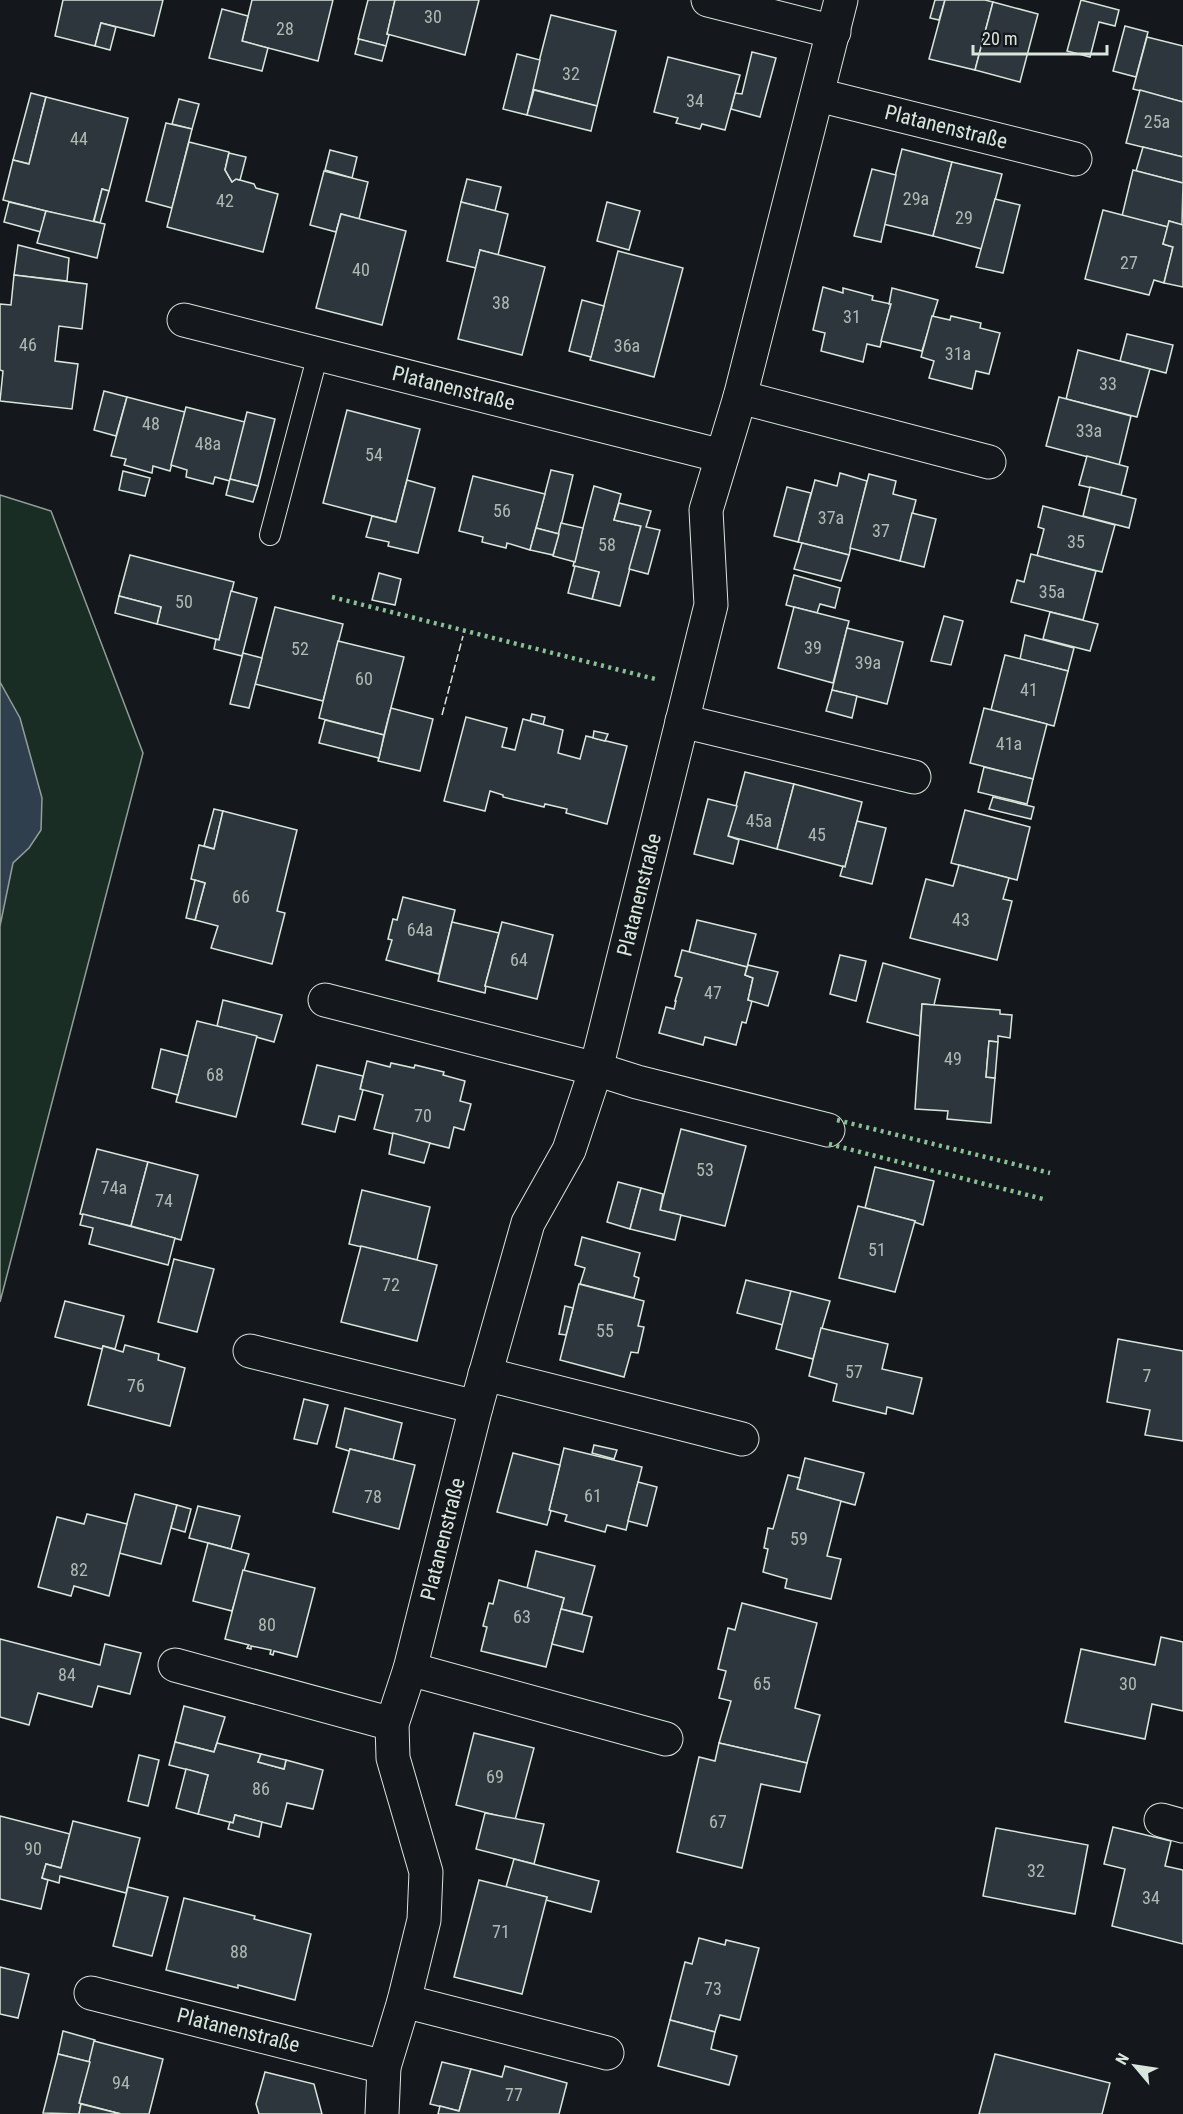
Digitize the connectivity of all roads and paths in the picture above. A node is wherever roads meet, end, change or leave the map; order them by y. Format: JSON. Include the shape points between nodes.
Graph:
{"nodes":[{"id":1,"x":708,"y":0,"type":"edge"},
{"id":2,"x":841,"y":0,"type":"edge"},
{"id":3,"x":834,"y":32,"type":"junction"},
{"id":4,"x":818,"y":95,"type":"junction"},
{"id":5,"x":1075,"y":159,"type":"dead end"},
{"id":6,"x":184,"y":321,"type":"dead end"},
{"id":7,"x":318,"y":354,"type":"junction"},
{"id":8,"x":740,"y":397,"type":"junction"},
{"id":9,"x":722,"y":456,"type":"junction"},
{"id":10,"x":989,"y":462,"type":"dead end"},
{"id":11,"x":270,"y":535,"type":"dead end"},
{"id":12,"x":682,"y":721,"type":"junction"},
{"id":13,"x":914,"y":777,"type":"dead end"},
{"id":14,"x":325,"y":1000,"type":"dead end"},
{"id":15,"x":596,"y":1069,"type":"junction"},
{"id":16,"x":828,"y":1130,"type":"dead end"},
{"id":17,"x":250,"y":1350,"type":"dead end"},
{"id":18,"x":485,"y":1374,"type":"junction"},
{"id":19,"x":476,"y":1407,"type":"junction"},
{"id":20,"x":742,"y":1439,"type":"dead end"},
{"id":21,"x":175,"y":1665,"type":"dead end"},
{"id":22,"x":410,"y":1669,"type":"junction"},
{"id":23,"x":392,"y":1724,"type":"junction"},
{"id":24,"x":666,"y":1739,"type":"dead end"},
{"id":25,"x":91,"y":1993,"type":"dead end"},
{"id":26,"x":404,"y":2001,"type":"junction"},
{"id":27,"x":607,"y":2053,"type":"dead end"},
{"id":28,"x":384,"y":2067,"type":"junction"},
{"id":29,"x":382,"y":2114,"type":"edge"}],
"edges":[{"from":1,"to":3,"type":"street"},
{"from":2,"to":3,"type":"street","name":"Platanenstraße"},
{"from":3,"to":4,"type":"street","name":"Platanenstraße"},
{"from":4,"to":5,"type":"street","name":"Platanenstraße"},
{"from":4,"to":8,"type":"street","name":"Platanenstraße"},
{"from":6,"to":7,"type":"street","name":"Platanenstraße"},
{"from":7,"to":9,"type":"street","name":"Platanenstraße"},
{"from":7,"to":11,"type":"lane"},
{"from":8,"to":9,"type":"street","name":"Platanenstraße"},
{"from":8,"to":10,"type":"street"},
{"from":9,"to":12,"type":"street","name":"Platanenstraße","via":[[706,510],[711,605]]},
{"from":12,"to":13,"type":"street"},
{"from":12,"to":15,"type":"street","name":"Platanenstraße"},
{"from":14,"to":15,"type":"street"},
{"from":15,"to":16,"type":"street"},
{"from":15,"to":18,"type":"street","name":"Platanenstraße","via":[[569,1150],[528,1223]]},
{"from":17,"to":19,"type":"street"},
{"from":18,"to":19,"type":"street","name":"Platanenstraße"},
{"from":18,"to":20,"type":"street"},
{"from":19,"to":22,"type":"street","name":"Platanenstraße"},
{"from":21,"to":23,"type":"street"},
{"from":22,"to":23,"type":"street","name":"Platanenstraße"},
{"from":22,"to":24,"type":"street"},
{"from":23,"to":26,"type":"street","name":"Platanenstraße","via":[[393,1758],[426,1872],[424,1920]]},
{"from":25,"to":28,"type":"street","name":"Platanenstraße"},
{"from":26,"to":27,"type":"street"},
{"from":26,"to":28,"type":"street","name":"Platanenstraße"},
{"from":28,"to":29,"type":"street","name":"Platanenstraße"}]}
